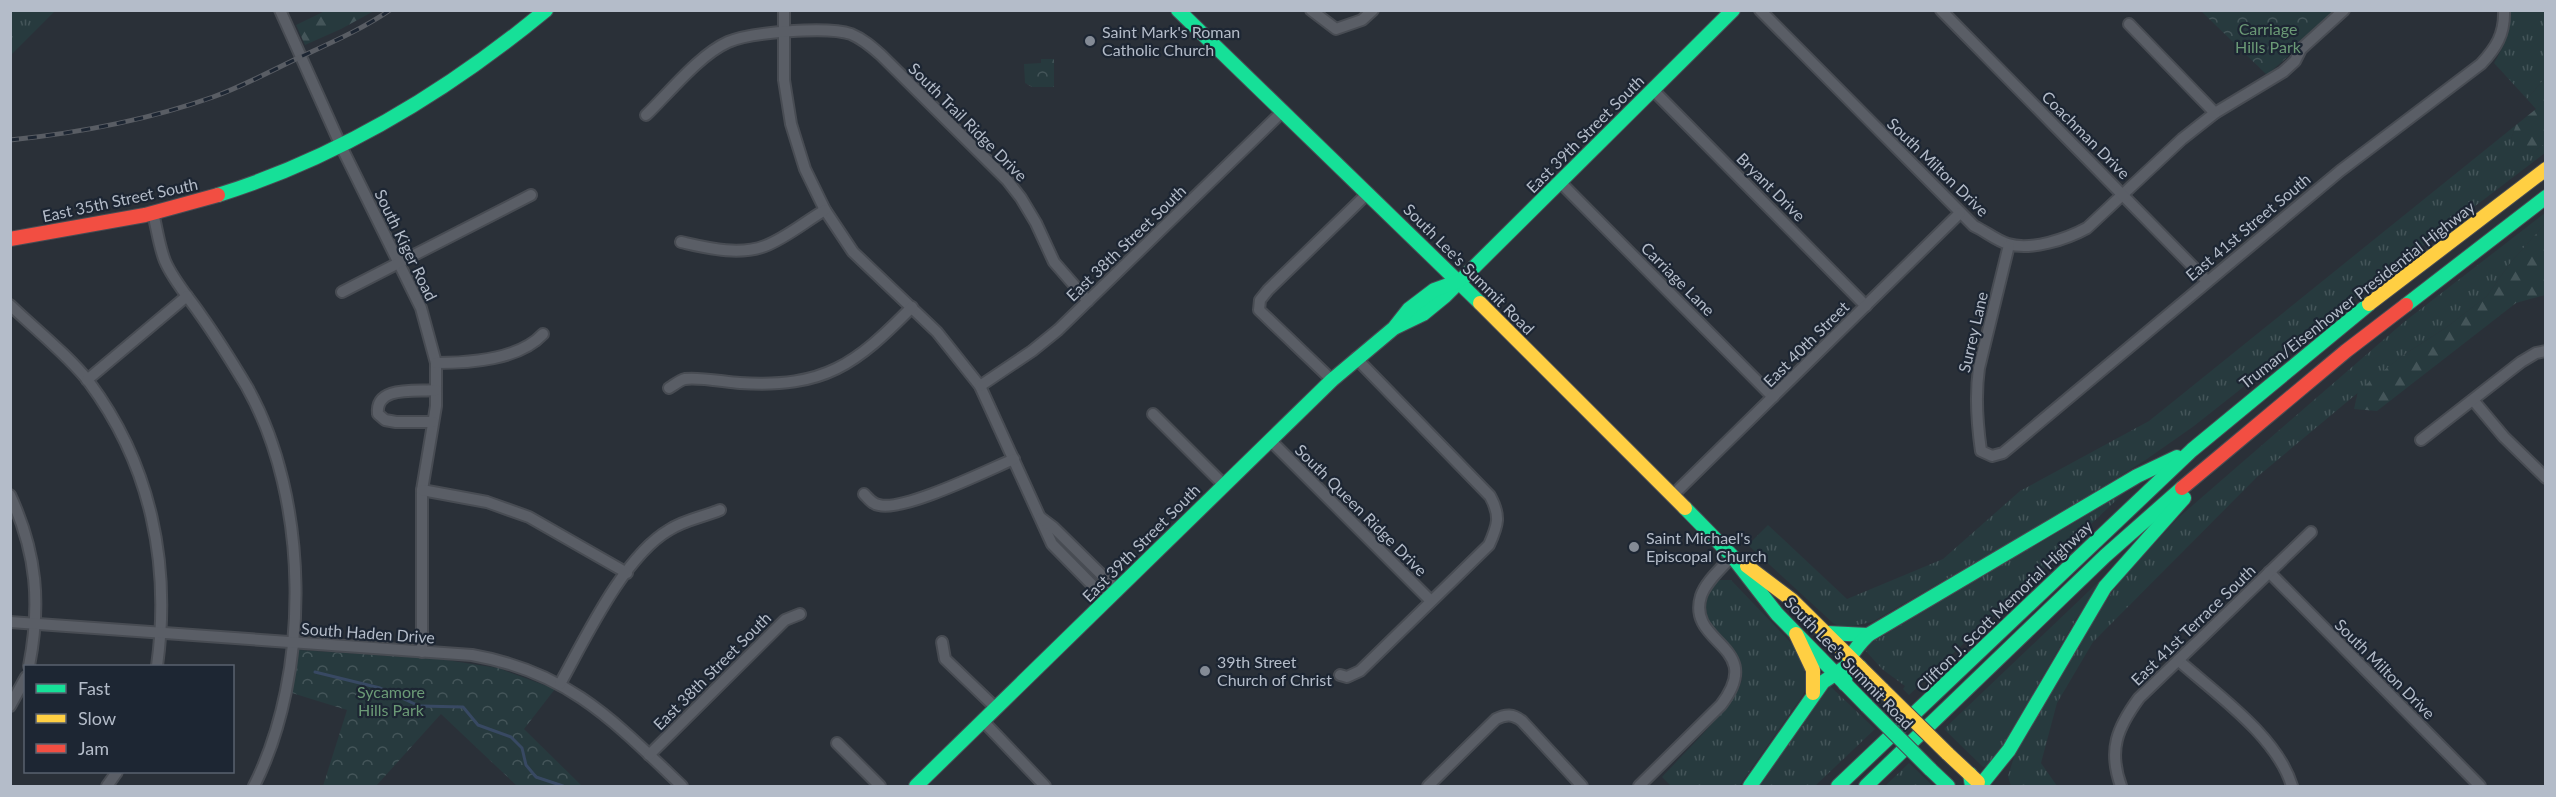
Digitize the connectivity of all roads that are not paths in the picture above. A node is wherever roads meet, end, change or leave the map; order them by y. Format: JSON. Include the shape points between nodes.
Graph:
{"nodes":[{"id":1,"x":280,"y":10,"type":"edge"},
{"id":2,"x":546,"y":10,"type":"edge"},
{"id":3,"x":784,"y":10,"type":"edge"},
{"id":4,"x":1178,"y":10,"type":"edge"},
{"id":5,"x":1311,"y":10,"type":"edge"},
{"id":6,"x":1373,"y":10,"type":"edge"},
{"id":7,"x":1733,"y":10,"type":"edge"},
{"id":8,"x":1760,"y":10,"type":"edge"},
{"id":9,"x":1941,"y":10,"type":"edge"},
{"id":10,"x":2344,"y":10,"type":"edge"},
{"id":11,"x":2504,"y":10,"type":"edge"},
{"id":12,"x":2129,"y":24,"type":"dead end"},
{"id":13,"x":783,"y":33,"type":"junction"},
{"id":14,"x":1653,"y":90,"type":"junction"},
{"id":15,"x":1283,"y":111,"type":"junction"},
{"id":16,"x":2215,"y":113,"type":"junction"},
{"id":17,"x":646,"y":115,"type":"dead end"},
{"id":18,"x":340,"y":146,"type":"junction"},
{"id":19,"x":2546,"y":169,"type":"edge"},
{"id":20,"x":1560,"y":182,"type":"junction"},
{"id":21,"x":1368,"y":193,"type":"junction"},
{"id":22,"x":531,"y":195,"type":"dead end"},
{"id":23,"x":2124,"y":195,"type":"junction"},
{"id":24,"x":2546,"y":197,"type":"edge"},
{"id":25,"x":825,"y":210,"type":"junction"},
{"id":26,"x":153,"y":213,"type":"junction"},
{"id":27,"x":1960,"y":213,"type":"junction"},
{"id":28,"x":10,"y":239,"type":"edge"},
{"id":29,"x":681,"y":242,"type":"dead end"},
{"id":30,"x":2009,"y":244,"type":"junction"},
{"id":31,"x":398,"y":262,"type":"junction"},
{"id":32,"x":1459,"y":281,"type":"junction"},
{"id":33,"x":2207,"y":281,"type":"junction"},
{"id":34,"x":342,"y":292,"type":"dead end"},
{"id":35,"x":187,"y":296,"type":"junction"},
{"id":36,"x":1088,"y":301,"type":"junction"},
{"id":37,"x":10,"y":305,"type":"edge"},
{"id":38,"x":1866,"y":306,"type":"junction"},
{"id":39,"x":912,"y":308,"type":"junction"},
{"id":40,"x":543,"y":334,"type":"dead end"},
{"id":41,"x":2546,"y":351,"type":"edge"},
{"id":42,"x":1356,"y":358,"type":"junction"},
{"id":43,"x":436,"y":363,"type":"junction"},
{"id":44,"x":87,"y":380,"type":"junction"},
{"id":45,"x":1332,"y":380,"type":"junction"},
{"id":46,"x":980,"y":386,"type":"junction"},
{"id":47,"x":669,"y":388,"type":"dead end"},
{"id":48,"x":436,"y":390,"type":"junction"},
{"id":49,"x":1773,"y":397,"type":"junction"},
{"id":50,"x":2473,"y":400,"type":"junction"},
{"id":51,"x":1153,"y":414,"type":"dead end"},
{"id":52,"x":433,"y":422,"type":"junction"},
{"id":53,"x":1270,"y":440,"type":"junction"},
{"id":54,"x":2421,"y":440,"type":"dead end"},
{"id":55,"x":2192,"y":450,"type":"junction"},
{"id":56,"x":1992,"y":456,"type":"joint"},
{"id":57,"x":1014,"y":459,"type":"junction"},
{"id":58,"x":2202,"y":471,"type":"junction"},
{"id":59,"x":2546,"y":478,"type":"edge"},
{"id":60,"x":1223,"y":484,"type":"junction"},
{"id":61,"x":422,"y":490,"type":"junction"},
{"id":62,"x":864,"y":494,"type":"dead end"},
{"id":63,"x":10,"y":495,"type":"edge"},
{"id":64,"x":1672,"y":496,"type":"junction"},
{"id":65,"x":720,"y":510,"type":"dead end"},
{"id":66,"x":2311,"y":532,"type":"dead end"},
{"id":67,"x":1732,"y":556,"type":"junction"},
{"id":68,"x":2269,"y":572,"type":"junction"},
{"id":69,"x":627,"y":573,"type":"junction"},
{"id":70,"x":1112,"y":595,"type":"junction"},
{"id":71,"x":1431,"y":601,"type":"junction"},
{"id":72,"x":800,"y":614,"type":"dead end"},
{"id":73,"x":10,"y":622,"type":"edge"},
{"id":74,"x":34,"y":624,"type":"junction"},
{"id":75,"x":1827,"y":633,"type":"junction"},
{"id":76,"x":161,"y":634,"type":"junction"},
{"id":77,"x":1796,"y":634,"type":"junction"},
{"id":78,"x":1868,"y":635,"type":"junction"},
{"id":79,"x":942,"y":642,"type":"dead end"},
{"id":80,"x":292,"y":643,"type":"junction"},
{"id":81,"x":422,"y":652,"type":"junction"},
{"id":82,"x":2178,"y":660,"type":"junction"},
{"id":83,"x":29,"y":665,"type":"edge"},
{"id":84,"x":157,"y":665,"type":"edge"},
{"id":85,"x":1842,"y":665,"type":"junction"},
{"id":86,"x":1340,"y":675,"type":"dead end"},
{"id":87,"x":24,"y":680,"type":"edge"},
{"id":88,"x":560,"y":684,"type":"junction"},
{"id":89,"x":1814,"y":693,"type":"junction"},
{"id":90,"x":10,"y":706,"type":"edge"},
{"id":91,"x":996,"y":708,"type":"junction"},
{"id":92,"x":983,"y":721,"type":"junction"},
{"id":93,"x":837,"y":743,"type":"dead end"},
{"id":94,"x":650,"y":755,"type":"junction"},
{"id":95,"x":2001,"y":763,"type":"junction"},
{"id":96,"x":116,"y":773,"type":"edge"},
{"id":97,"x":1977,"y":784,"type":"edge"},
{"id":98,"x":107,"y":786,"type":"edge"},
{"id":99,"x":254,"y":786,"type":"edge"},
{"id":100,"x":682,"y":786,"type":"edge"},
{"id":101,"x":880,"y":786,"type":"edge"},
{"id":102,"x":916,"y":786,"type":"edge"},
{"id":103,"x":1045,"y":786,"type":"edge"},
{"id":104,"x":1428,"y":786,"type":"edge"},
{"id":105,"x":1581,"y":786,"type":"edge"},
{"id":106,"x":1639,"y":786,"type":"edge"},
{"id":107,"x":1750,"y":786,"type":"edge"},
{"id":108,"x":1838,"y":786,"type":"edge"},
{"id":109,"x":1866,"y":786,"type":"edge"},
{"id":110,"x":1948,"y":786,"type":"edge"},
{"id":111,"x":2000,"y":786,"type":"edge"},
{"id":112,"x":2121,"y":786,"type":"edge"},
{"id":113,"x":2292,"y":786,"type":"edge"},
{"id":114,"x":2480,"y":786,"type":"edge"}],
"edges":[{"from":1,"to":18,"type":"street","name":"South Kiger Road"},
{"from":2,"to":18,"type":"main road","name":"East 35th Street South","via":[[435,93]]},
{"from":3,"to":13,"type":"street"},
{"from":4,"to":15,"type":"main road","name":"South Lee's Summit Road"},
{"from":5,"to":6,"type":"street","via":[[1336,29],[1362,20]]},
{"from":7,"to":14,"type":"main road","name":"East 39th Street South"},
{"from":8,"to":27,"type":"street","name":"South Milton Drive"},
{"from":9,"to":23,"type":"street","name":"Coachman Drive"},
{"from":10,"to":16,"type":"street","name":"South Milton Drive","via":[[2301,48],[2283,72]]},
{"from":11,"to":33,"type":"street","name":"East 41st Street South","via":[[2501,38],[2481,64],[2340,171]]},
{"from":12,"to":16,"type":"street"},
{"from":13,"to":17,"type":"street","name":"South Trail Ridge Drive","via":[[728,42],[698,64]]},
{"from":13,"to":25,"type":"street","via":[[784,80],[791,124]]},
{"from":13,"to":36,"type":"street","name":"South Trail Ridge Drive","via":[[830,30],[867,42],[1007,180],[1036,223],[1054,262]]},
{"from":14,"to":20,"type":"main road","name":"East 39th Street South"},
{"from":14,"to":38,"type":"street","name":"Bryant Drive"},
{"from":15,"to":21,"type":"main road","name":"South Lee's Summit Road"},
{"from":15,"to":36,"type":"street","name":"East 38th Street South"},
{"from":16,"to":23,"type":"street","name":"South Milton Drive"},
{"from":18,"to":26,"type":"main road","name":"East 35th Street South","via":[[238,189]]},
{"from":18,"to":31,"type":"street","name":"South Kiger Road"},
{"from":19,"to":55,"type":"main road","name":"Truman/Eisenhower Presidential Highway","via":[[2358,312]]},
{"from":20,"to":32,"type":"main road","name":"East 39th Street South"},
{"from":20,"to":49,"type":"street","name":"Carriage Lane"},
{"from":21,"to":32,"type":"main road","name":"South Lee's Summit Road"},
{"from":21,"to":45,"type":"street","via":[[1260,300],[1259,310]]},
{"from":22,"to":31,"type":"street"},
{"from":23,"to":30,"type":"street","name":"South Milton Drive","via":[[2071,237],[2038,245]]},
{"from":23,"to":33,"type":"street","name":"Coachman Drive"},
{"from":24,"to":58,"type":"main road","via":[[2346,351]]},
{"from":25,"to":29,"type":"street","via":[[765,246],[714,249]]},
{"from":25,"to":39,"type":"street","via":[[853,252]]},
{"from":26,"to":28,"type":"main road","name":"East 35th Street South"},
{"from":26,"to":35,"type":"street","via":[[166,263]]},
{"from":27,"to":30,"type":"street","name":"South Milton Drive","via":[[1974,226]]},
{"from":27,"to":38,"type":"street","name":"East 40th Street"},
{"from":30,"to":56,"type":"street","name":"Surrey Lane","via":[[1978,368],[1981,451]]},
{"from":31,"to":34,"type":"street"},
{"from":31,"to":43,"type":"street","name":"South Kiger Road","via":[[421,308]]},
{"from":32,"to":42,"type":"main road","name":"East 39th Street South","via":[[1445,298],[1416,320],[1394,328]]},
{"from":32,"to":64,"type":"main road","name":"South Lee's Summit Road"},
{"from":33,"to":56,"type":"street","name":"East 41st Street South","via":[[2003,453]]},
{"from":35,"to":44,"type":"street"},
{"from":35,"to":80,"type":"street","via":[[248,390],[276,456],[292,532]]},
{"from":36,"to":46,"type":"street","name":"East 38th Street South","via":[[1032,351]]},
{"from":37,"to":44,"type":"street"},
{"from":38,"to":49,"type":"street","name":"East 40th Street"},
{"from":39,"to":46,"type":"street","via":[[958,356]]},
{"from":39,"to":47,"type":"street","via":[[870,349],[822,376],[774,385],[685,379]]},
{"from":40,"to":43,"type":"street","via":[[526,349],[460,363]]},
{"from":41,"to":50,"type":"street","via":[[2522,362]]},
{"from":42,"to":45,"type":"main road","name":"East 39th Street South"},
{"from":42,"to":71,"type":"street","via":[[1490,496],[1498,511],[1489,545]]},
{"from":43,"to":48,"type":"street","name":"South Kiger Road"},
{"from":44,"to":76,"type":"street","via":[[107,408],[145,490],[159,549]]},
{"from":45,"to":53,"type":"main road","name":"East 39th Street South"},
{"from":46,"to":57,"type":"street"},
{"from":48,"to":52,"type":"street","name":"South Kiger Road"},
{"from":48,"to":52,"type":"street","via":[[388,394],[380,397],[377,405],[378,414],[385,420]]},
{"from":49,"to":64,"type":"street","name":"East 40th Street"},
{"from":50,"to":54,"type":"street"},
{"from":50,"to":59,"type":"street"},
{"from":51,"to":60,"type":"street"},
{"from":52,"to":61,"type":"street","name":"South Kiger Road"},
{"from":53,"to":60,"type":"main road","name":"East 39th Street South"},
{"from":53,"to":71,"type":"street","name":"South Queen Ridge Drive"},
{"from":55,"to":78,"type":"main road","via":[[2137,476]]},
{"from":55,"to":108,"type":"main road","name":"Clifton J. Scott Memorial Highway"},
{"from":57,"to":62,"type":"street","via":[[914,500],[885,506],[877,505]]},
{"from":57,"to":70,"type":"street","via":[[1041,518],[1068,541]]},
{"from":58,"to":95,"type":"main road","via":[[2177,508],[2105,588]]},
{"from":58,"to":109,"type":"main road","name":"Clifton J. Scott Memorial Highway","via":[[2105,556]]},
{"from":60,"to":70,"type":"main road","name":"East 39th Street South"},
{"from":61,"to":69,"type":"street","via":[[487,502],[529,517]]},
{"from":61,"to":81,"type":"street","name":"South Kiger Road"},
{"from":63,"to":74,"type":"street","via":[[33,558]]},
{"from":64,"to":67,"type":"main road","name":"South Lee's Summit Road"},
{"from":65,"to":69,"type":"street","via":[[669,529],[646,547]]},
{"from":66,"to":68,"type":"street","name":"East 41st Terrace South"},
{"from":67,"to":75,"type":"main road","name":"South Lee's Summit Road","via":[[1792,600]]},
{"from":67,"to":77,"type":"main road","name":"South Lee's Summit Road"},
{"from":67,"to":106,"type":"street","via":[[1706,585],[1700,607],[1706,627],[1734,660],[1737,675],[1732,692]]},
{"from":68,"to":82,"type":"street","name":"East 41st Terrace South"},
{"from":68,"to":114,"type":"street","name":"South Milton Drive"},
{"from":69,"to":88,"type":"street"},
{"from":70,"to":91,"type":"main road","name":"East 39th Street South"},
{"from":71,"to":86,"type":"street","via":[[1360,671],[1347,677]]},
{"from":72,"to":94,"type":"street","name":"East 38th Street South","via":[[785,620]]},
{"from":73,"to":74,"type":"street","name":"South Haden Drive"},
{"from":74,"to":76,"type":"street","name":"South Haden Drive"},
{"from":74,"to":83,"type":"street"},
{"from":75,"to":78,"type":"main road"},
{"from":75,"to":85,"type":"main road","name":"South Lee's Summit Road"},
{"from":76,"to":80,"type":"street","name":"South Haden Drive"},
{"from":76,"to":84,"type":"street"},
{"from":77,"to":85,"type":"main road","name":"South Lee's Summit Road"},
{"from":77,"to":89,"type":"main road","via":[[1813,670]]},
{"from":78,"to":85,"type":"main road"},
{"from":79,"to":91,"type":"street","via":[[945,659]]},
{"from":80,"to":81,"type":"street","name":"South Haden Drive"},
{"from":80,"to":99,"type":"street","via":[[281,715]]},
{"from":81,"to":88,"type":"street","name":"South Haden Drive","via":[[491,658]]},
{"from":82,"to":112,"type":"street","name":"East 41st Terrace South","via":[[2124,718],[2115,750]]},
{"from":82,"to":113,"type":"street","via":[[2252,726],[2271,748]]},
{"from":85,"to":89,"type":"main road"},
{"from":85,"to":97,"type":"main road","name":"South Lee's Summit Road","bridge":true,"via":[[1860,666]]},
{"from":85,"to":110,"type":"main road","name":"South Lee's Summit Road","bridge":true,"via":[[1845,684]]},
{"from":87,"to":90,"type":"street"},
{"from":88,"to":94,"type":"street","name":"South Haden Drive","via":[[603,712]]},
{"from":89,"to":107,"type":"main road"},
{"from":91,"to":92,"type":"main road","name":"East 39th Street South"},
{"from":92,"to":102,"type":"main road","name":"East 39th Street South"},
{"from":92,"to":103,"type":"street"},
{"from":93,"to":101,"type":"street"},
{"from":94,"to":100,"type":"street","name":"South Haden Drive"},
{"from":95,"to":97,"type":"main road"},
{"from":95,"to":111,"type":"main road"},
{"from":96,"to":98,"type":"street"},
{"from":104,"to":105,"type":"street","via":[[1496,719],[1505,715],[1522,721]]}]}
